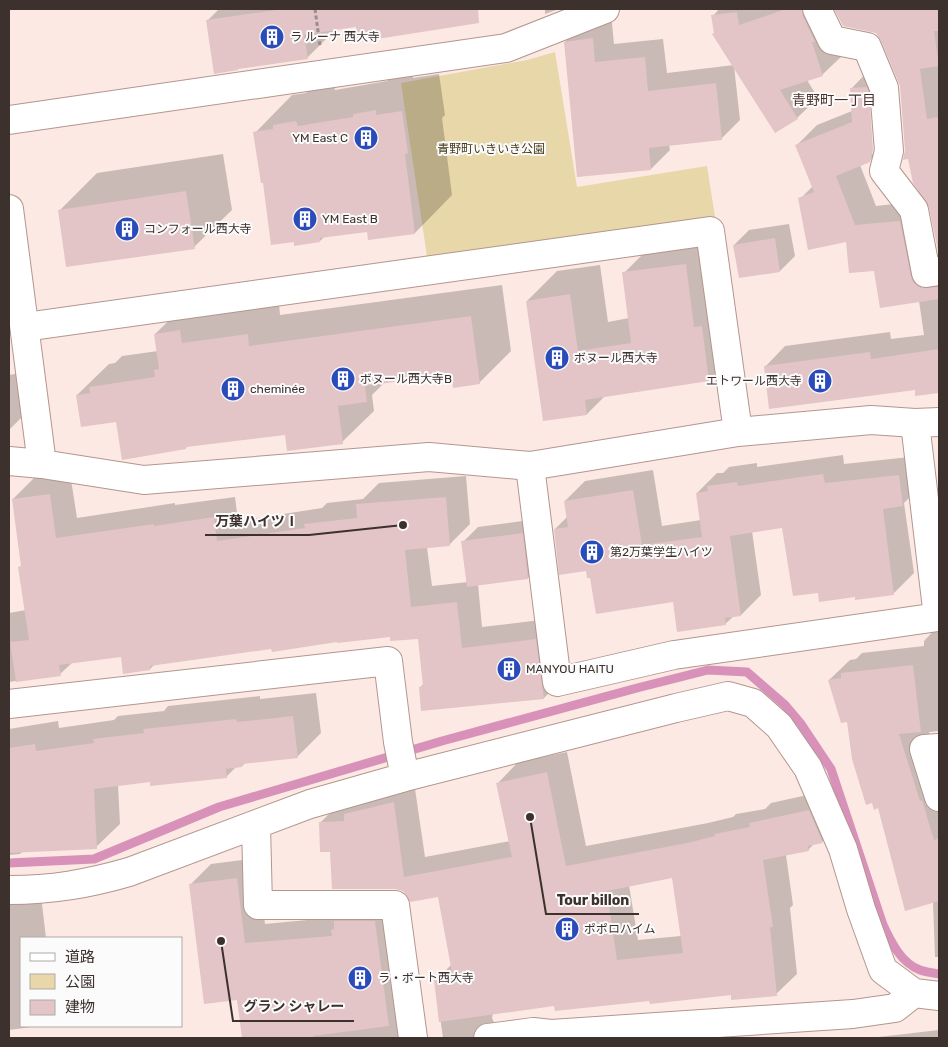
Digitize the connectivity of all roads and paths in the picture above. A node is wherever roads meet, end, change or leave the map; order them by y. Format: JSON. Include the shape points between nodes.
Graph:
{"nodes":[{"id":1,"x":315,"y":9,"type":"edge"},
{"id":2,"x":605,"y":9,"type":"edge"},
{"id":3,"x":817,"y":9,"type":"edge"},
{"id":4,"x":323,"y":74,"type":"junction"},
{"id":5,"x":9,"y":120,"type":"edge"},
{"id":6,"x":9,"y":209,"type":"edge"},
{"id":7,"x":939,"y":271,"type":"edge"},
{"id":8,"x":25,"y":327,"type":"junction"},
{"id":9,"x":927,"y":423,"type":"edge"},
{"id":10,"x":738,"y":432,"type":"junction"},
{"id":11,"x":9,"y":461,"type":"edge"},
{"id":12,"x":42,"y":464,"type":"junction"},
{"id":13,"x":530,"y":466,"type":"junction"},
{"id":14,"x":9,"y":704,"type":"edge"},
{"id":15,"x":939,"y":748,"type":"edge"},
{"id":16,"x":405,"y":773,"type":"junction"},
{"id":17,"x":939,"y":797,"type":"edge"},
{"id":18,"x":256,"y":825,"type":"junction"},
{"id":19,"x":9,"y":890,"type":"edge"},
{"id":20,"x":927,"y":994,"type":"edge"},
{"id":21,"x":413,"y":1038,"type":"edge"},
{"id":22,"x":488,"y":1038,"type":"edge"}],
"edges":[{"from":1,"to":4,"type":"path"},
{"from":2,"to":4,"type":"street","via":[[506,48]]},
{"from":3,"to":7,"type":"street","via":[[832,40],[867,47],[884,88],[889,152],[884,171],[914,210],[926,272]]},
{"from":4,"to":5,"type":"street"},
{"from":6,"to":8,"type":"street"},
{"from":8,"to":10,"type":"street","via":[[710,231]]},
{"from":8,"to":12,"type":"street"},
{"from":9,"to":10,"type":"street","via":[[871,420]]},
{"from":9,"to":13,"type":"street","via":[[938,617],[674,655],[557,682]]},
{"from":10,"to":13,"type":"street"},
{"from":11,"to":12,"type":"street"},
{"from":12,"to":13,"type":"street","via":[[144,480],[429,457]]},
{"from":14,"to":16,"type":"street","via":[[388,661]]},
{"from":15,"to":17,"type":"street","via":[[924,749]]},
{"from":16,"to":18,"type":"street"},
{"from":16,"to":20,"type":"street","via":[[728,696],[753,703],[779,726],[808,768],[843,849],[883,970]]},
{"from":18,"to":19,"type":"street","via":[[105,879],[40,890]]},
{"from":18,"to":21,"type":"street","via":[[258,905],[395,905]]},
{"from":20,"to":22,"type":"street","via":[[895,1008],[853,1014],[551,1034],[533,1032]]}]}
